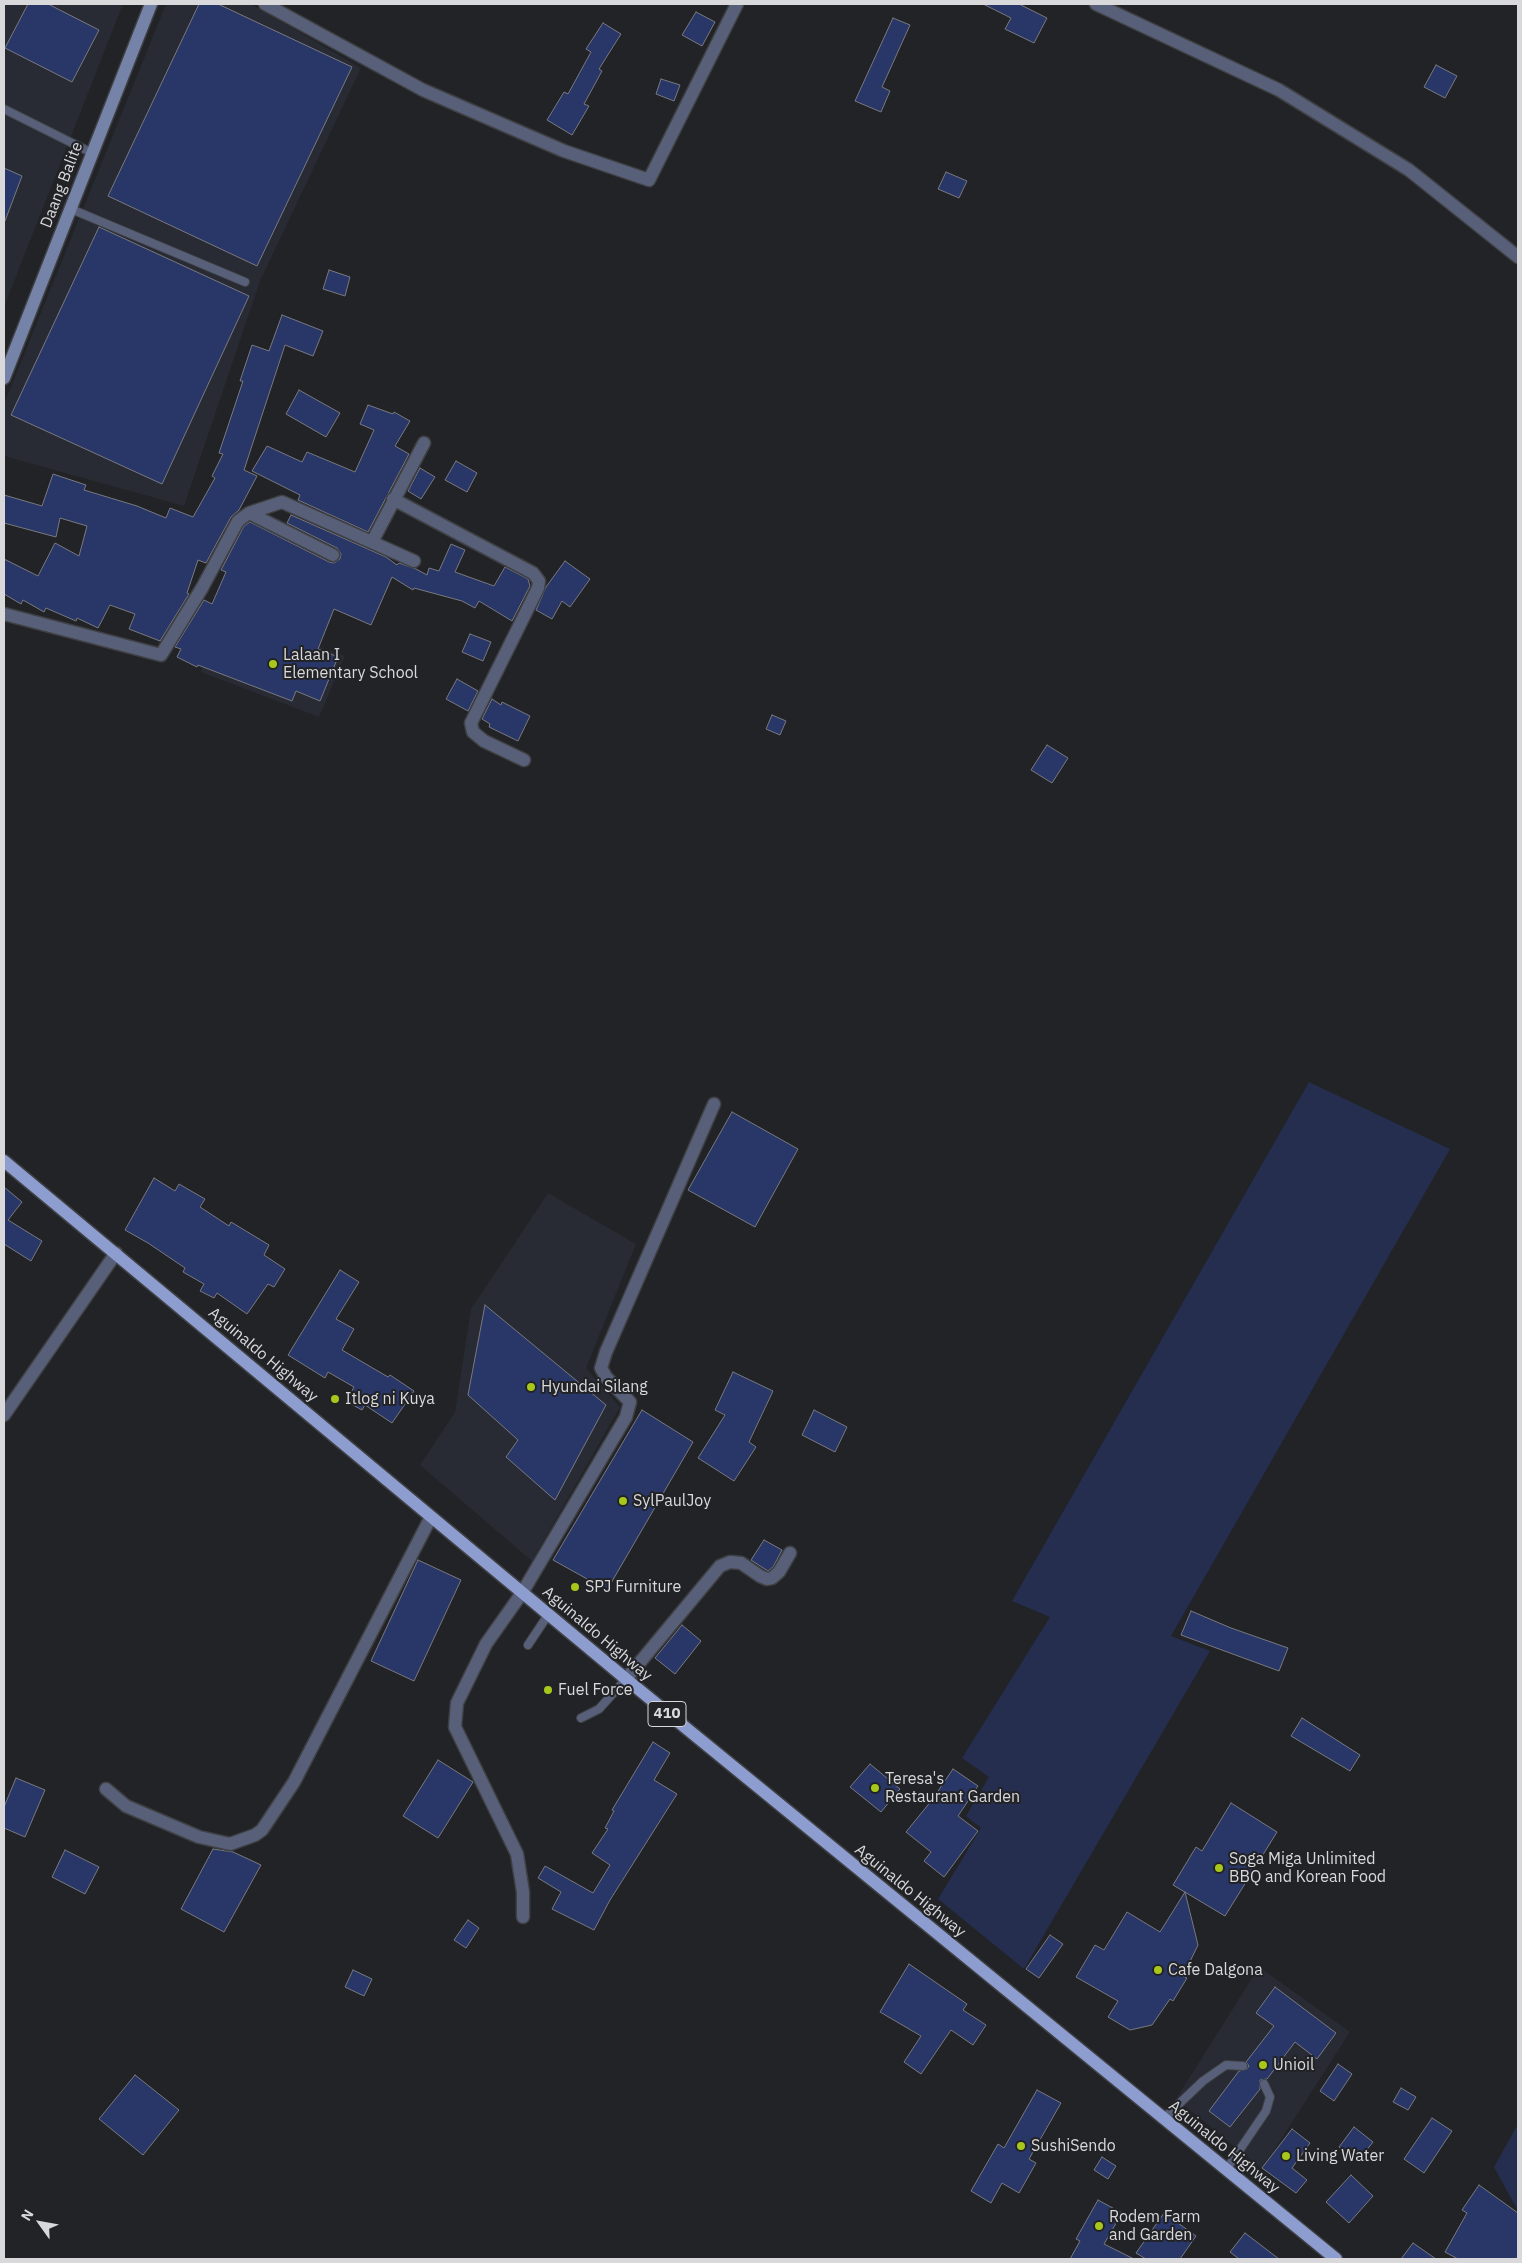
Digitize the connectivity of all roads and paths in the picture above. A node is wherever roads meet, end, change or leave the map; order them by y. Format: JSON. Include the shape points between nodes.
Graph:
{"nodes":[{"id":1,"x":151,"y":4,"type":"edge"},
{"id":2,"x":265,"y":4,"type":"edge"},
{"id":3,"x":737,"y":4,"type":"edge"},
{"id":4,"x":1096,"y":4,"type":"edge"},
{"id":5,"x":4,"y":109,"type":"edge"},
{"id":6,"x":92,"y":153,"type":"junction"},
{"id":7,"x":71,"y":209,"type":"junction"},
{"id":8,"x":1518,"y":258,"type":"edge"},
{"id":9,"x":245,"y":282,"type":"dead end"},
{"id":10,"x":4,"y":378,"type":"edge"},
{"id":11,"x":424,"y":443,"type":"dead end"},
{"id":12,"x":393,"y":499,"type":"junction"},
{"id":13,"x":249,"y":513,"type":"junction"},
{"id":14,"x":372,"y":542,"type":"junction"},
{"id":15,"x":333,"y":555,"type":"dead end"},
{"id":16,"x":414,"y":561,"type":"dead end"},
{"id":17,"x":4,"y":614,"type":"edge"},
{"id":18,"x":524,"y":760,"type":"dead end"},
{"id":19,"x":714,"y":1104,"type":"dead end"},
{"id":20,"x":4,"y":1161,"type":"edge"},
{"id":21,"x":116,"y":1253,"type":"junction"},
{"id":22,"x":4,"y":1415,"type":"edge"},
{"id":23,"x":431,"y":1517,"type":"junction"},
{"id":24,"x":790,"y":1553,"type":"dead end"},
{"id":25,"x":522,"y":1593,"type":"junction"},
{"id":26,"x":548,"y":1615,"type":"junction"},
{"id":27,"x":528,"y":1645,"type":"dead end"},
{"id":28,"x":626,"y":1680,"type":"junction"},
{"id":29,"x":581,"y":1718,"type":"dead end"},
{"id":30,"x":106,"y":1789,"type":"dead end"},
{"id":31,"x":523,"y":1917,"type":"dead end"},
{"id":32,"x":1243,"y":2066,"type":"dead end"},
{"id":33,"x":1264,"y":2084,"type":"dead end"},
{"id":34,"x":1163,"y":2119,"type":"junction"},
{"id":35,"x":1226,"y":2170,"type":"junction"},
{"id":36,"x":1334,"y":2258,"type":"edge"}],
"edges":[{"from":1,"to":6,"type":"street","name":"Daang Balite"},
{"from":2,"to":3,"type":"street","via":[[423,90],[564,151],[649,180]]},
{"from":4,"to":8,"type":"street","via":[[1279,90],[1409,170]]},
{"from":5,"to":6,"type":"lane"},
{"from":6,"to":7,"type":"street","name":"Daang Balite"},
{"from":7,"to":9,"type":"lane"},
{"from":7,"to":10,"type":"street","name":"Daang Balite"},
{"from":11,"to":12,"type":"street"},
{"from":12,"to":14,"type":"street"},
{"from":12,"to":18,"type":"street","via":[[525,569],[539,580],[538,588],[471,723],[473,732],[484,741]]},
{"from":13,"to":14,"type":"street","via":[[282,502]]},
{"from":13,"to":15,"type":"street"},
{"from":13,"to":17,"type":"street","via":[[238,521],[161,655]]},
{"from":14,"to":16,"type":"street"},
{"from":19,"to":25,"type":"street","via":[[601,1368],[630,1402],[626,1417]]},
{"from":20,"to":21,"type":"main road","name":"Aguinaldo Highway","number":"410"},
{"from":21,"to":22,"type":"street"},
{"from":21,"to":23,"type":"main road","name":"Aguinaldo Highway","number":"410"},
{"from":23,"to":25,"type":"main road","name":"Aguinaldo Highway","number":"410"},
{"from":23,"to":30,"type":"street","via":[[294,1782],[255,1836],[230,1844],[199,1837],[126,1806]]},
{"from":24,"to":28,"type":"street","via":[[778,1572],[767,1579],[741,1563],[730,1562],[720,1566]]},
{"from":25,"to":26,"type":"main road","name":"Aguinaldo Highway","number":"410"},
{"from":25,"to":31,"type":"street","via":[[486,1644],[457,1703],[455,1727],[516,1854],[523,1892]]},
{"from":26,"to":27,"type":"lane"},
{"from":26,"to":28,"type":"main road","name":"Aguinaldo Highway","number":"410"},
{"from":28,"to":29,"type":"lane","via":[[599,1709]]},
{"from":28,"to":34,"type":"main road","name":"Aguinaldo Highway","number":"410"},
{"from":32,"to":34,"type":"lane","via":[[1226,2065],[1203,2081]]},
{"from":33,"to":35,"type":"lane","via":[[1270,2097],[1266,2111]]},
{"from":34,"to":35,"type":"main road","name":"Aguinaldo Highway","number":"410"},
{"from":35,"to":36,"type":"main road","name":"Aguinaldo Highway","number":"410"}]}
